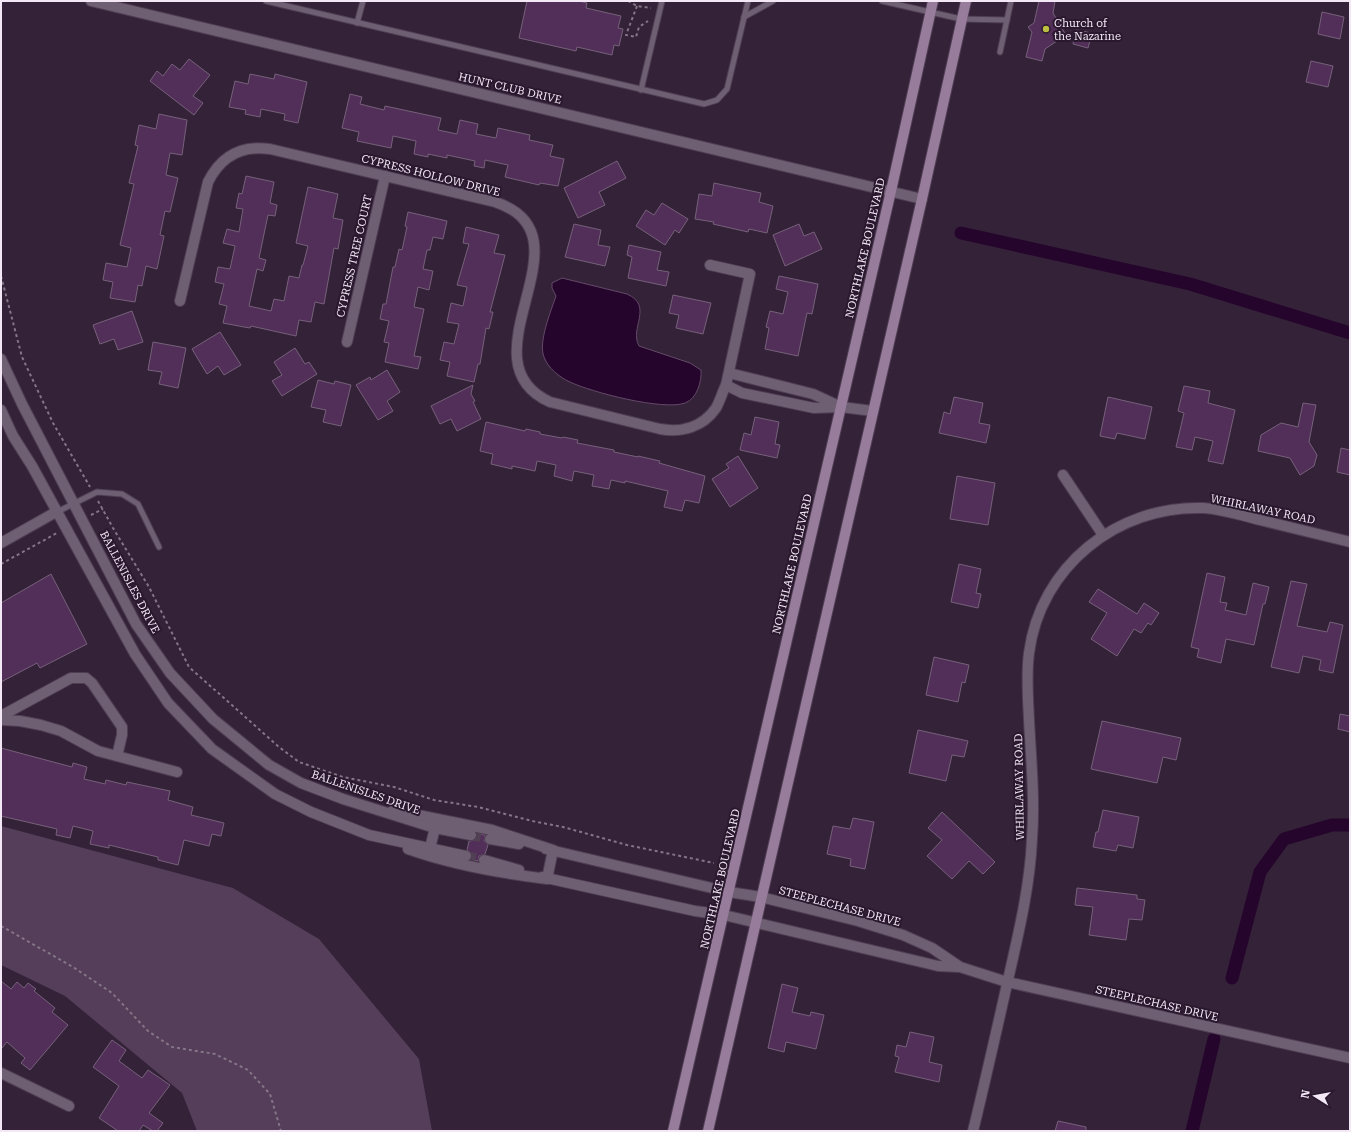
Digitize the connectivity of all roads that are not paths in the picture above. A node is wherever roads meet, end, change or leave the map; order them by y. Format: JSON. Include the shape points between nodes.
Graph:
{"nodes":[{"id":1,"x":91,"y":1,"type":"edge"},
{"id":2,"x":266,"y":1,"type":"edge"},
{"id":3,"x":363,"y":1,"type":"edge"},
{"id":4,"x":662,"y":1,"type":"edge"},
{"id":5,"x":748,"y":1,"type":"edge"},
{"id":6,"x":773,"y":1,"type":"edge"},
{"id":7,"x":882,"y":1,"type":"edge"},
{"id":8,"x":933,"y":1,"type":"edge"},
{"id":9,"x":966,"y":1,"type":"edge"},
{"id":10,"x":1011,"y":1,"type":"edge"},
{"id":11,"x":931,"y":12,"type":"junction"},
{"id":12,"x":744,"y":17,"type":"junction"},
{"id":13,"x":962,"y":19,"type":"junction"},
{"id":14,"x":1007,"y":20,"type":"junction"},
{"id":15,"x":357,"y":23,"type":"junction"},
{"id":16,"x":1000,"y":52,"type":"dead end"},
{"id":17,"x":641,"y":90,"type":"junction"},
{"id":18,"x":385,"y":176,"type":"junction"},
{"id":19,"x":891,"y":191,"type":"junction"},
{"id":20,"x":922,"y":200,"type":"junction"},
{"id":21,"x":710,"y":265,"type":"dead end"},
{"id":22,"x":180,"y":301,"type":"dead end"},
{"id":23,"x":347,"y":342,"type":"dead end"},
{"id":24,"x":1,"y":359,"type":"edge"},
{"id":25,"x":729,"y":373,"type":"junction"},
{"id":26,"x":726,"y":385,"type":"junction"},
{"id":27,"x":841,"y":407,"type":"junction"},
{"id":28,"x":1,"y":410,"type":"edge"},
{"id":29,"x":873,"y":411,"type":"junction"},
{"id":30,"x":1064,"y":475,"type":"dead end"},
{"id":31,"x":74,"y":503,"type":"junction"},
{"id":32,"x":56,"y":512,"type":"junction"},
{"id":33,"x":1102,"y":535,"type":"junction"},
{"id":34,"x":1350,"y":542,"type":"edge"},
{"id":35,"x":1,"y":543,"type":"edge"},
{"id":36,"x":159,"y":546,"type":"dead end"},
{"id":37,"x":1,"y":716,"type":"edge"},
{"id":38,"x":1,"y":720,"type":"edge"},
{"id":39,"x":117,"y":756,"type":"junction"},
{"id":40,"x":177,"y":772,"type":"dead end"},
{"id":41,"x":369,"y":807,"type":"junction"},
{"id":42,"x":435,"y":828,"type":"junction"},
{"id":43,"x":369,"y":835,"type":"junction"},
{"id":44,"x":471,"y":835,"type":"tunnel mouth"},
{"id":45,"x":490,"y":839,"type":"tunnel mouth"},
{"id":46,"x":430,"y":848,"type":"junction"},
{"id":47,"x":553,"y":850,"type":"junction"},
{"id":48,"x":466,"y":856,"type":"tunnel mouth"},
{"id":49,"x":484,"y":860,"type":"tunnel mouth"},
{"id":50,"x":547,"y":879,"type":"junction"},
{"id":51,"x":729,"y":892,"type":"junction"},
{"id":52,"x":761,"y":897,"type":"junction"},
{"id":53,"x":724,"y":915,"type":"junction"},
{"id":54,"x":756,"y":921,"type":"junction"},
{"id":55,"x":960,"y":967,"type":"junction"},
{"id":56,"x":1007,"y":982,"type":"junction"},
{"id":57,"x":1350,"y":1058,"type":"edge"},
{"id":58,"x":1,"y":1073,"type":"edge"},
{"id":59,"x":69,"y":1106,"type":"dead end"},
{"id":60,"x":673,"y":1131,"type":"edge"},
{"id":61,"x":708,"y":1131,"type":"edge"},
{"id":62,"x":974,"y":1131,"type":"edge"}],
"edges":[{"from":1,"to":19,"type":"street","name":"HUNT CLUB DRIVE"},
{"from":2,"to":15,"type":"lane"},
{"from":3,"to":15,"type":"lane"},
{"from":4,"to":17,"type":"lane"},
{"from":5,"to":12,"type":"lane"},
{"from":6,"to":12,"type":"lane"},
{"from":7,"to":11,"type":"lane"},
{"from":8,"to":11,"type":"main road","name":"NORTHLAKE BOULEVARD"},
{"from":9,"to":13,"type":"main road"},
{"from":10,"to":14,"type":"lane"},
{"from":11,"to":13,"type":"lane"},
{"from":11,"to":19,"type":"main road","name":"NORTHLAKE BOULEVARD"},
{"from":12,"to":17,"type":"lane","via":[[728,84],[717,100],[699,103]]},
{"from":13,"to":14,"type":"lane"},
{"from":13,"to":20,"type":"main road"},
{"from":14,"to":16,"type":"lane"},
{"from":15,"to":17,"type":"lane"},
{"from":18,"to":22,"type":"street","name":"CYPRESS HOLLOW DRIVE","via":[[270,149],[251,148],[231,154],[217,166],[208,182]]},
{"from":18,"to":23,"type":"street","name":"CYPRESS TREE COURT"},
{"from":18,"to":26,"type":"street","name":"CYPRESS HOLLOW DRIVE","via":[[504,205],[528,225],[534,242],[535,260],[517,341],[516,359],[521,377],[542,398],[660,429],[678,430],[696,425],[710,415]]},
{"from":19,"to":20,"type":"street","name":"HUNT CLUB DRIVE"},
{"from":19,"to":27,"type":"main road","name":"NORTHLAKE BOULEVARD"},
{"from":20,"to":29,"type":"main road"},
{"from":21,"to":25,"type":"street","name":"CYPRESS HOLLOW DRIVE","via":[[750,274]]},
{"from":24,"to":31,"type":"street","name":"BALLENISLES DRIVE"},
{"from":25,"to":26,"type":"street","name":"CYPRESS HOLLOW DRIVE"},
{"from":25,"to":27,"type":"street","via":[[813,394]]},
{"from":26,"to":27,"type":"street","via":[[742,393],[814,408]]},
{"from":27,"to":29,"type":"street"},
{"from":27,"to":51,"type":"main road","name":"NORTHLAKE BOULEVARD"},
{"from":28,"to":32,"type":"street"},
{"from":29,"to":52,"type":"main road"},
{"from":30,"to":33,"type":"street"},
{"from":31,"to":32,"type":"lane"},
{"from":31,"to":36,"type":"lane","via":[[97,492],[122,494],[138,504]]},
{"from":31,"to":41,"type":"street","name":"BALLENISLES DRIVE","via":[[136,624],[170,673],[213,720],[269,765],[295,779]]},
{"from":32,"to":35,"type":"street"},
{"from":32,"to":43,"type":"street","via":[[136,654],[168,703],[212,749],[275,794],[311,812]]},
{"from":33,"to":34,"type":"street","name":"WHIRLAWAY ROAD","via":[[1140,517],[1161,511],[1204,508],[1226,511]]},
{"from":33,"to":56,"type":"street","name":"WHIRLAWAY ROAD","via":[[1075,557],[1061,574],[1040,611],[1033,632],[1027,675],[1033,802],[1032,840],[1022,917]]},
{"from":37,"to":39,"type":"street","via":[[71,678],[86,678],[122,727]]},
{"from":38,"to":39,"type":"street","via":[[41,725],[61,731],[98,750]]},
{"from":39,"to":40,"type":"street"},
{"from":41,"to":42,"type":"street","name":"BALLENISLES DRIVE"},
{"from":41,"to":47,"type":"street","via":[[471,825]]},
{"from":42,"to":44,"type":"street","name":"BALLENISLES DRIVE"},
{"from":42,"to":46,"type":"street"},
{"from":43,"to":46,"type":"street"},
{"from":43,"to":50,"type":"street","via":[[442,860],[490,871]]},
{"from":45,"to":47,"type":"street"},
{"from":46,"to":48,"type":"street"},
{"from":47,"to":50,"type":"street"},
{"from":47,"to":51,"type":"street"},
{"from":49,"to":50,"type":"street"},
{"from":50,"to":53,"type":"street"},
{"from":51,"to":52,"type":"street","name":"STEEPLECHASE DRIVE"},
{"from":51,"to":53,"type":"main road","name":"NORTHLAKE BOULEVARD"},
{"from":52,"to":54,"type":"main road"},
{"from":52,"to":55,"type":"street","name":"STEEPLECHASE DRIVE","via":[[903,935],[932,948]]},
{"from":53,"to":54,"type":"street","name":"STEEPLECHASE DRIVE"},
{"from":53,"to":60,"type":"main road","name":"NORTHLAKE BOULEVARD"},
{"from":54,"to":55,"type":"street","name":"STEEPLECHASE DRIVE","via":[[938,966]]},
{"from":54,"to":61,"type":"main road"},
{"from":55,"to":56,"type":"street","name":"STEEPLECHASE DRIVE"},
{"from":56,"to":57,"type":"street","name":"STEEPLECHASE DRIVE"},
{"from":56,"to":62,"type":"street","name":"WHIRLAWAY ROAD"},
{"from":58,"to":59,"type":"street"}]}
